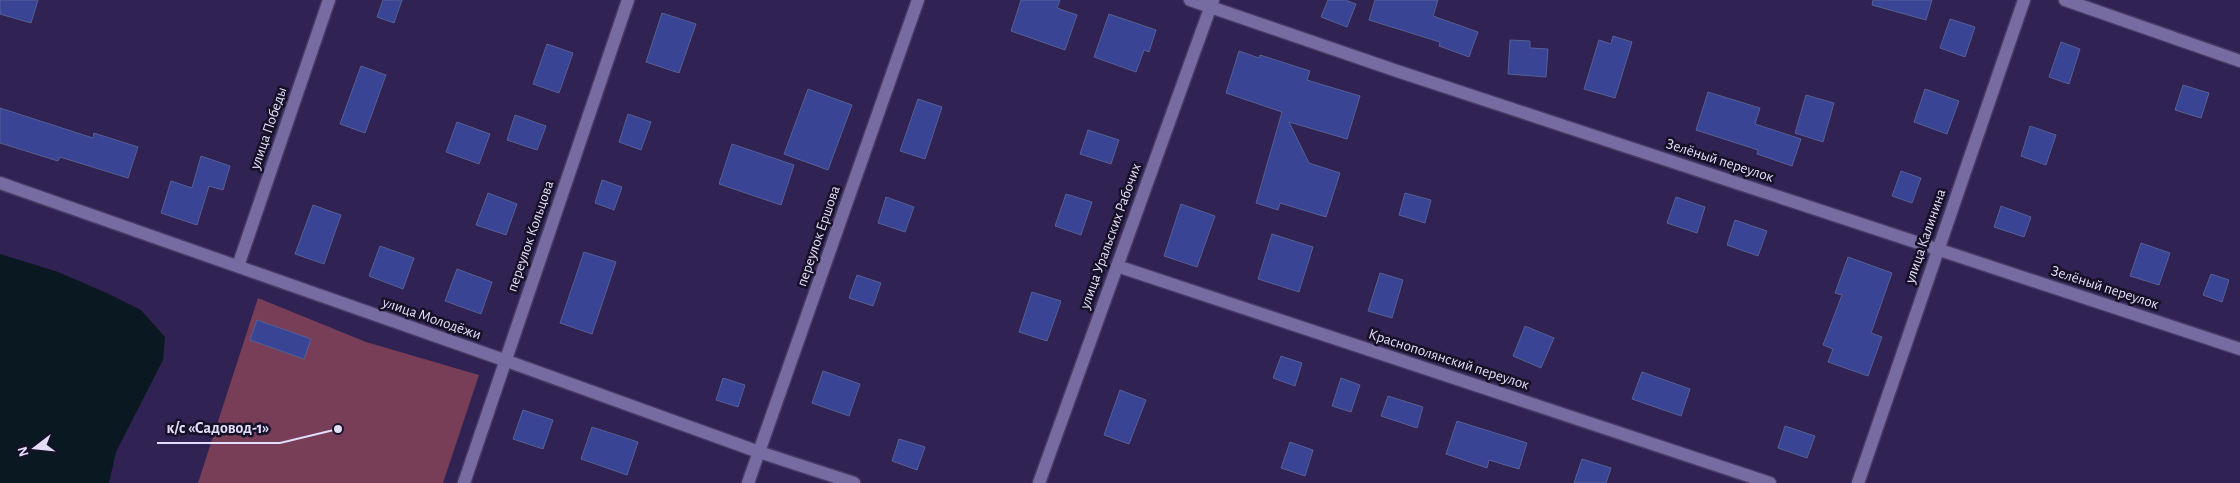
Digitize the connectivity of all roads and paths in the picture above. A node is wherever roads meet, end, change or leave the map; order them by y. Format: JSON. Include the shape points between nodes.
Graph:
{"nodes":[{"id":1,"x":329,"y":0,"type":"edge"},
{"id":2,"x":628,"y":0,"type":"edge"},
{"id":3,"x":918,"y":0,"type":"edge"},
{"id":4,"x":1190,"y":0,"type":"edge"},
{"id":5,"x":2024,"y":0,"type":"edge"},
{"id":6,"x":2065,"y":0,"type":"edge"},
{"id":7,"x":1212,"y":4,"type":"edge"},
{"id":8,"x":2240,"y":61,"type":"edge"},
{"id":9,"x":0,"y":183,"type":"edge"},
{"id":10,"x":1938,"y":248,"type":"junction"},
{"id":11,"x":238,"y":266,"type":"junction"},
{"id":12,"x":1117,"y":266,"type":"junction"},
{"id":13,"x":2240,"y":349,"type":"edge"},
{"id":14,"x":504,"y":360,"type":"junction"},
{"id":15,"x":759,"y":452,"type":"junction"},
{"id":16,"x":464,"y":483,"type":"edge"},
{"id":17,"x":748,"y":483,"type":"edge"},
{"id":18,"x":854,"y":483,"type":"edge"},
{"id":19,"x":1039,"y":483,"type":"edge"},
{"id":20,"x":1770,"y":483,"type":"edge"},
{"id":21,"x":1858,"y":483,"type":"edge"}],
"edges":[{"from":1,"to":11,"type":"street","name":"улица Победы"},
{"from":2,"to":14,"type":"street","name":"переулок Кольцова"},
{"from":3,"to":15,"type":"street","name":"переулок Ершова"},
{"from":4,"to":7,"type":"street","name":"Зелёный переулок"},
{"from":5,"to":10,"type":"street","name":"улица Калинина"},
{"from":6,"to":8,"type":"street"},
{"from":7,"to":10,"type":"street","name":"Зелёный переулок","via":[[1406,74]]},
{"from":7,"to":12,"type":"street","name":"улица Уральских Рабочих"},
{"from":9,"to":11,"type":"street","name":"улица Молодёжи"},
{"from":10,"to":13,"type":"street","name":"Зелёный переулок"},
{"from":10,"to":21,"type":"street","name":"улица Калинина"},
{"from":11,"to":14,"type":"street","name":"улица Молодёжи"},
{"from":12,"to":19,"type":"street","name":"улица Уральских Рабочих"},
{"from":12,"to":20,"type":"street","name":"Краснополянский переулок"},
{"from":14,"to":15,"type":"street","name":"улица Молодёжи"},
{"from":14,"to":16,"type":"street","name":"переулок Кольцова"},
{"from":15,"to":17,"type":"street","name":"переулок Ершова"},
{"from":15,"to":18,"type":"street","name":"улица Молодёжи"}]}
